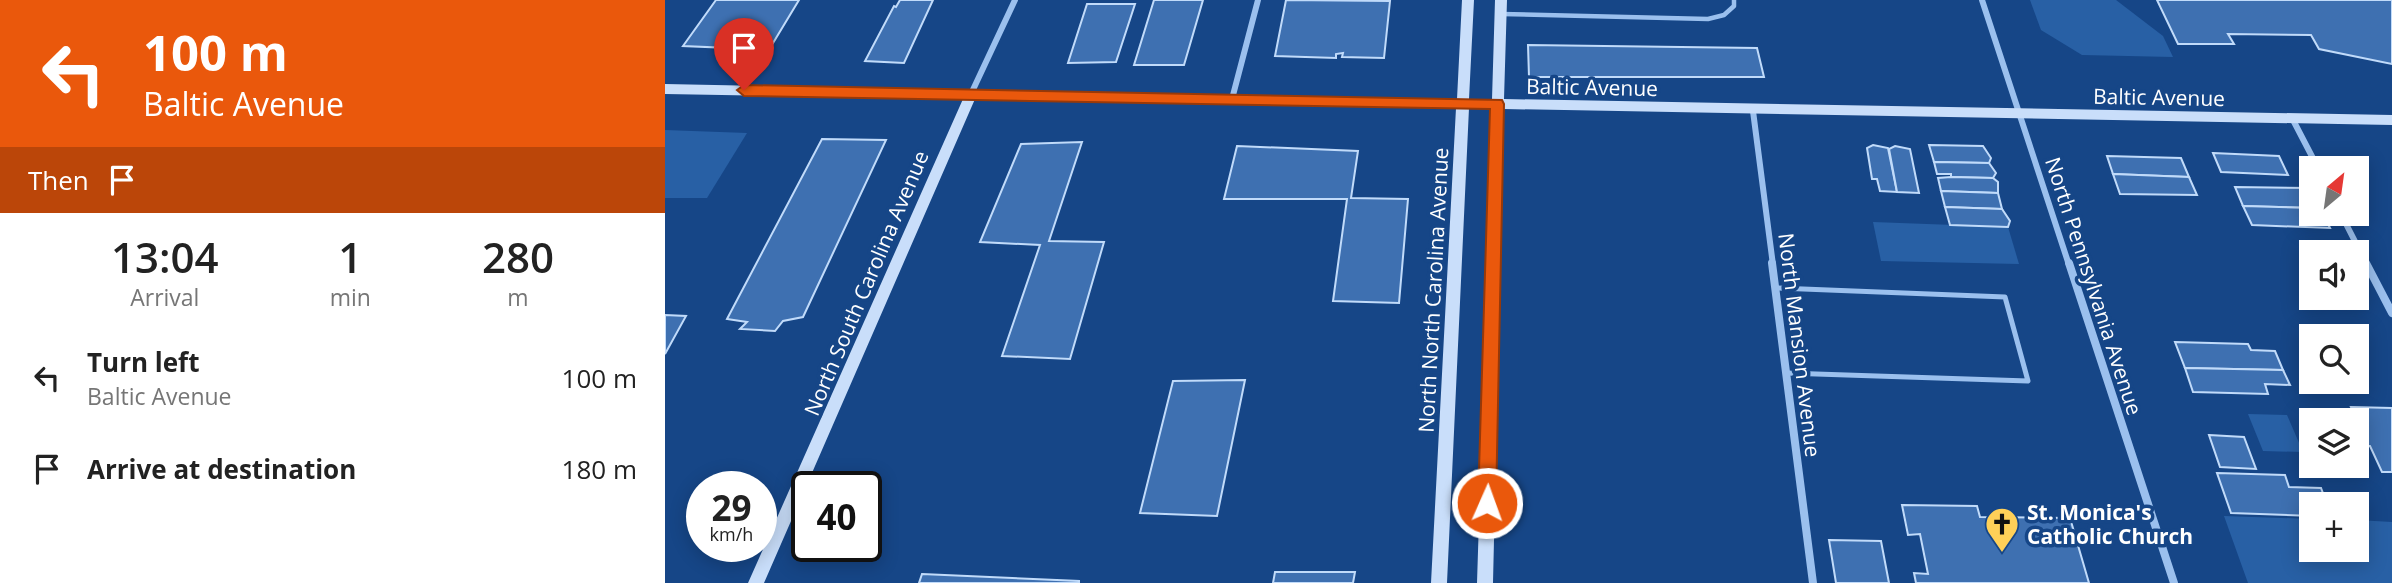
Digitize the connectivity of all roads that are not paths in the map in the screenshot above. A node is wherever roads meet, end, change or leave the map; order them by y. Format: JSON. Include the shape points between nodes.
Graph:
{"nodes":[{"id":1,"x":1015,"y":0,"type":"edge"},
{"id":2,"x":1258,"y":0,"type":"edge"},
{"id":3,"x":1468,"y":0,"type":"edge"},
{"id":4,"x":1734,"y":0,"type":"edge"},
{"id":5,"x":1982,"y":0,"type":"edge"},
{"id":6,"x":1501,"y":7,"type":"edge"},
{"id":7,"x":665,"y":89,"type":"edge"},
{"id":8,"x":971,"y":94,"type":"junction"},
{"id":9,"x":1232,"y":99,"type":"junction"},
{"id":10,"x":1463,"y":104,"type":"junction"},
{"id":11,"x":1497,"y":104,"type":"junction"},
{"id":12,"x":1753,"y":111,"type":"junction"},
{"id":13,"x":2019,"y":115,"type":"junction"},
{"id":14,"x":2292,"y":118,"type":"junction"},
{"id":15,"x":2392,"y":120,"type":"edge"},
{"id":16,"x":2312,"y":156,"type":"edge"},
{"id":17,"x":2347,"y":226,"type":"edge"},
{"id":18,"x":1775,"y":288,"type":"junction"},
{"id":19,"x":2392,"y":313,"type":"edge"},
{"id":20,"x":1786,"y":373,"type":"junction"},
{"id":21,"x":755,"y":583,"type":"edge"},
{"id":22,"x":1439,"y":583,"type":"edge"},
{"id":23,"x":1485,"y":583,"type":"edge"},
{"id":24,"x":1813,"y":583,"type":"edge"},
{"id":25,"x":2175,"y":583,"type":"edge"}],
"edges":[{"from":1,"to":8,"type":"street","name":"North South Carolina Avenue"},
{"from":2,"to":9,"type":"street"},
{"from":3,"to":10,"type":"street","name":"North North Carolina Avenue"},
{"from":4,"to":6,"type":"lane","via":[[1724,15],[1708,19]]},
{"from":5,"to":13,"type":"street","name":"North Pennsylvania Avenue"},
{"from":6,"to":11,"type":"street"},
{"from":7,"to":8,"type":"street","name":"Baltic Avenue"},
{"from":8,"to":9,"type":"street","name":"Baltic Avenue"},
{"from":8,"to":21,"type":"street","name":"North South Carolina Avenue"},
{"from":9,"to":10,"type":"street","name":"Baltic Avenue"},
{"from":10,"to":11,"type":"street","name":"Baltic Avenue"},
{"from":10,"to":22,"type":"street","name":"North North Carolina Avenue"},
{"from":11,"to":12,"type":"street","name":"Baltic Avenue"},
{"from":11,"to":23,"type":"street"},
{"from":12,"to":13,"type":"street","name":"Baltic Avenue"},
{"from":12,"to":18,"type":"street","name":"North Mansion Avenue"},
{"from":13,"to":14,"type":"street","name":"Baltic Avenue"},
{"from":13,"to":25,"type":"street","name":"North Pennsylvania Avenue"},
{"from":14,"to":15,"type":"street","name":"Baltic Avenue"},
{"from":14,"to":16,"type":"street"},
{"from":17,"to":19,"type":"street"},
{"from":18,"to":20,"type":"street","name":"North Mansion Avenue"},
{"from":18,"to":20,"type":"lane","via":[[2005,297],[2028,381]]},
{"from":20,"to":24,"type":"street","name":"North Mansion Avenue"}]}
